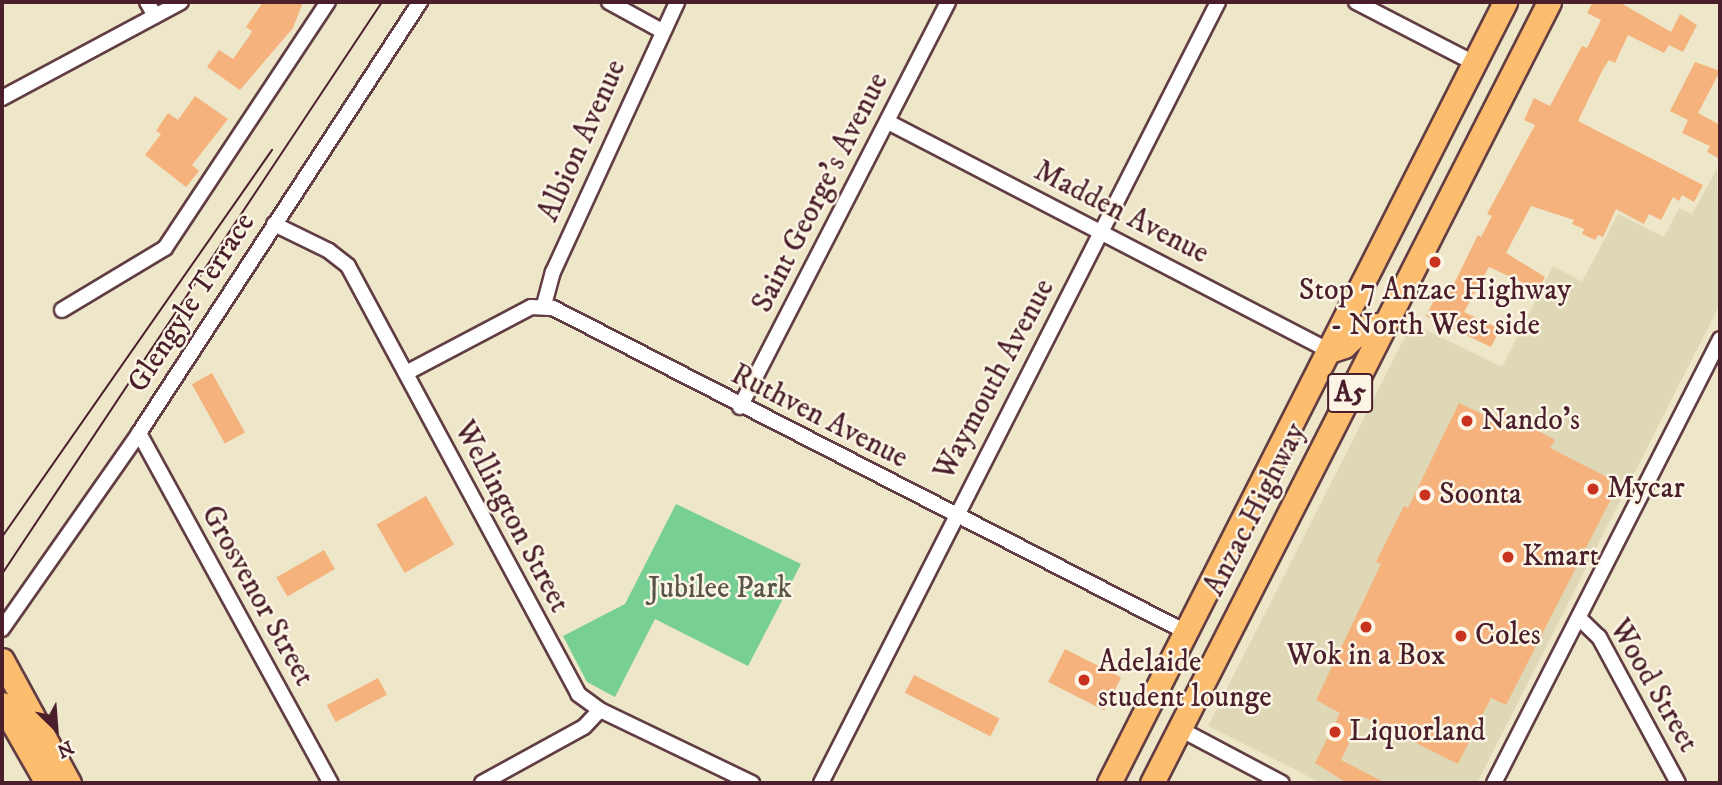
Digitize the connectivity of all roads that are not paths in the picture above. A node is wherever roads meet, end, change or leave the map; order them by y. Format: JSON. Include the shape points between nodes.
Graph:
{"nodes":[{"id":1,"x":147,"y":2,"type":"edge"},
{"id":2,"x":181,"y":2,"type":"edge"},
{"id":3,"x":328,"y":2,"type":"edge"},
{"id":4,"x":420,"y":2,"type":"edge"},
{"id":5,"x":609,"y":2,"type":"edge"},
{"id":6,"x":677,"y":2,"type":"edge"},
{"id":7,"x":948,"y":2,"type":"edge"},
{"id":8,"x":1218,"y":2,"type":"edge"},
{"id":9,"x":1356,"y":2,"type":"edge"},
{"id":10,"x":1505,"y":2,"type":"edge"},
{"id":11,"x":1549,"y":2,"type":"edge"},
{"id":12,"x":155,"y":16,"type":"junction"},
{"id":13,"x":662,"y":31,"type":"junction"},
{"id":14,"x":1474,"y":63,"type":"junction"},
{"id":15,"x":2,"y":98,"type":"edge"},
{"id":16,"x":888,"y":122,"type":"junction"},
{"id":17,"x":1464,"y":165,"type":"junction"},
{"id":18,"x":1421,"y":171,"type":"junction"},
{"id":19,"x":274,"y":224,"type":"junction"},
{"id":20,"x":1102,"y":233,"type":"junction"},
{"id":21,"x":544,"y":305,"type":"junction"},
{"id":22,"x":62,"y":310,"type":"dead end"},
{"id":23,"x":1385,"y":324,"type":"junction"},
{"id":24,"x":1718,"y":347,"type":"edge"},
{"id":25,"x":1329,"y":351,"type":"junction"},
{"id":26,"x":406,"y":373,"type":"junction"},
{"id":27,"x":740,"y":407,"type":"junction"},
{"id":28,"x":139,"y":433,"type":"junction"},
{"id":29,"x":954,"y":515,"type":"junction"},
{"id":30,"x":1579,"y":618,"type":"junction"},
{"id":31,"x":2,"y":629,"type":"edge"},
{"id":32,"x":1184,"y":631,"type":"junction"},
{"id":33,"x":2,"y":660,"type":"edge"},
{"id":34,"x":2,"y":704,"type":"edge"},
{"id":35,"x":600,"y":710,"type":"junction"},
{"id":36,"x":1180,"y":729,"type":"junction"},
{"id":37,"x":47,"y":783,"type":"edge"},
{"id":38,"x":69,"y":783,"type":"edge"},
{"id":39,"x":331,"y":783,"type":"edge"},
{"id":40,"x":482,"y":783,"type":"edge"},
{"id":41,"x":752,"y":783,"type":"edge"},
{"id":42,"x":821,"y":783,"type":"edge"},
{"id":43,"x":1109,"y":783,"type":"edge"},
{"id":44,"x":1152,"y":783,"type":"edge"},
{"id":45,"x":1282,"y":783,"type":"edge"},
{"id":46,"x":1494,"y":783,"type":"edge"},
{"id":47,"x":1678,"y":783,"type":"edge"}],
"edges":[{"from":1,"to":12,"type":"street"},
{"from":2,"to":12,"type":"street"},
{"from":3,"to":22,"type":"street","via":[[165,248],[147,263]]},
{"from":4,"to":19,"type":"street","name":"Glengyle Terrace"},
{"from":5,"to":13,"type":"street"},
{"from":6,"to":13,"type":"street","name":"Albion Avenue"},
{"from":7,"to":16,"type":"street","name":"Saint George's Avenue"},
{"from":8,"to":20,"type":"street","name":"Waymouth Avenue"},
{"from":9,"to":14,"type":"street"},
{"from":10,"to":14,"type":"highway","name":"Anzac Highway","number":"A5"},
{"from":11,"to":17,"type":"highway","name":"Anzac Highway","number":"A5"},
{"from":12,"to":15,"type":"street"},
{"from":13,"to":21,"type":"street","name":"Albion Avenue","via":[[553,272]]},
{"from":14,"to":18,"type":"highway","name":"Anzac Highway","number":"A5"},
{"from":16,"to":20,"type":"street","name":"Madden Avenue"},
{"from":16,"to":27,"type":"street","name":"Saint George's Avenue"},
{"from":17,"to":18,"type":"highway","via":[[1436,179]]},
{"from":17,"to":23,"type":"highway","name":"Anzac Highway","number":"A5"},
{"from":18,"to":25,"type":"highway","name":"Anzac Highway","number":"A5"},
{"from":19,"to":26,"type":"street","name":"Wellington Street","via":[[329,251],[348,266]]},
{"from":19,"to":28,"type":"street","name":"Glengyle Terrace"},
{"from":20,"to":25,"type":"street","name":"Madden Avenue"},
{"from":20,"to":29,"type":"street","name":"Waymouth Avenue"},
{"from":21,"to":26,"type":"street","via":[[531,307]]},
{"from":21,"to":27,"type":"street","name":"Ruthven Avenue"},
{"from":23,"to":25,"type":"highway","via":[[1365,327],[1344,346]]},
{"from":23,"to":36,"type":"highway","name":"Anzac Highway","number":"A5"},
{"from":24,"to":30,"type":"street"},
{"from":25,"to":32,"type":"highway","name":"Anzac Highway","number":"A5"},
{"from":26,"to":35,"type":"street","name":"Wellington Street","via":[[563,673],[578,694]]},
{"from":27,"to":29,"type":"street","name":"Ruthven Avenue"},
{"from":28,"to":31,"type":"street","name":"Glengyle Terrace"},
{"from":28,"to":39,"type":"street","name":"Grosvenor Street"},
{"from":29,"to":32,"type":"street","name":"Ruthven Avenue"},
{"from":29,"to":42,"type":"street","name":"Waymouth Avenue"},
{"from":30,"to":46,"type":"street"},
{"from":30,"to":47,"type":"street","name":"Wood Street","via":[[1599,637]]},
{"from":32,"to":43,"type":"highway","name":"Anzac Highway","number":"A5"},
{"from":33,"to":38,"type":"highway"},
{"from":34,"to":37,"type":"highway"},
{"from":35,"to":40,"type":"street","via":[[584,727]]},
{"from":35,"to":41,"type":"street","name":"Wellington Street"},
{"from":36,"to":44,"type":"highway","name":"Anzac Highway","number":"A5"},
{"from":36,"to":45,"type":"street"}]}
